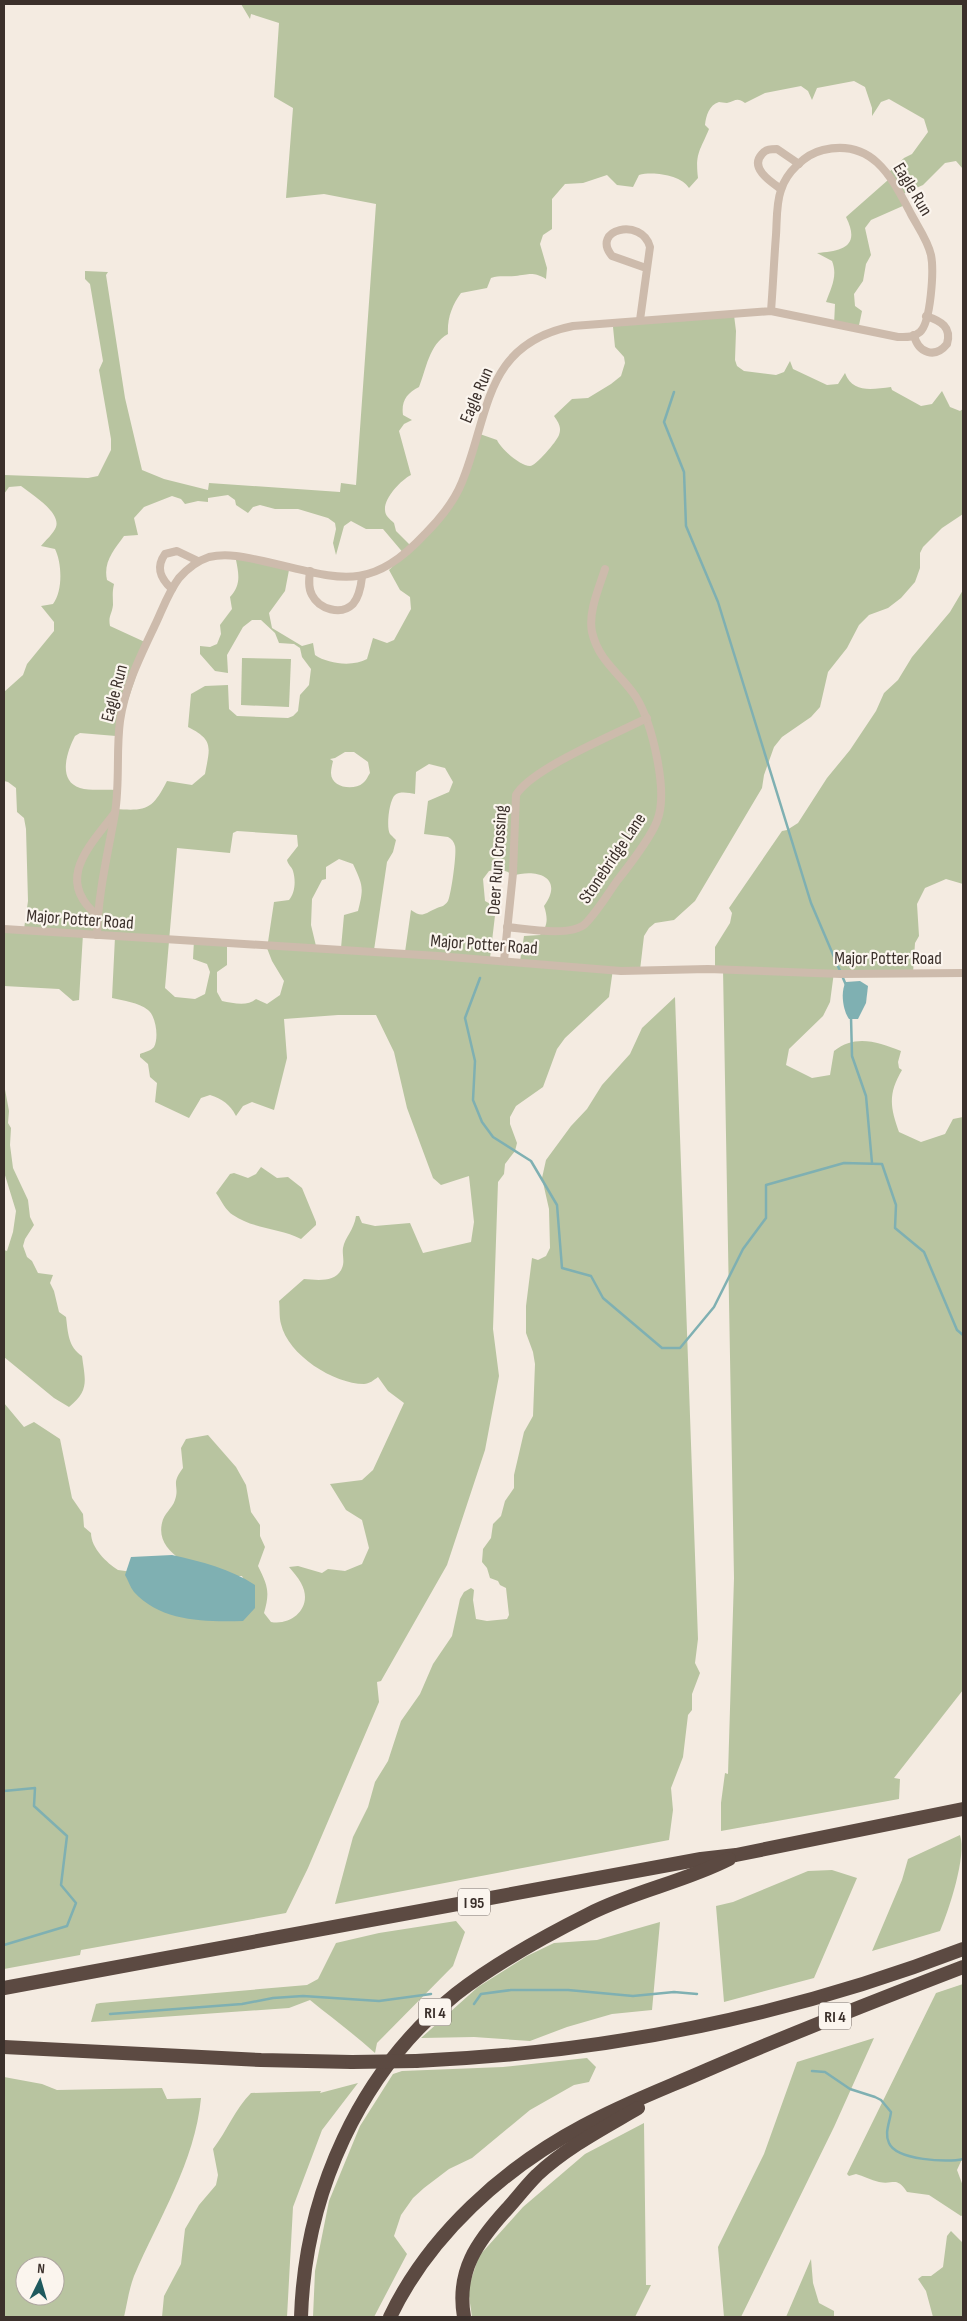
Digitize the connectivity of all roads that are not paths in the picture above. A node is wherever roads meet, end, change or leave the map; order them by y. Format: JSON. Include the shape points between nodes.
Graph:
{"nodes":[{"id":1,"x":799,"y":164,"type":"junction"},
{"id":2,"x":781,"y":189,"type":"junction"},
{"id":3,"x":646,"y":268,"type":"junction"},
{"id":4,"x":771,"y":311,"type":"junction"},
{"id":5,"x":926,"y":316,"type":"junction"},
{"id":6,"x":640,"y":320,"type":"junction"},
{"id":7,"x":914,"y":335,"type":"junction"},
{"id":8,"x":198,"y":561,"type":"junction"},
{"id":9,"x":605,"y":569,"type":"dead end"},
{"id":10,"x":310,"y":571,"type":"junction"},
{"id":11,"x":362,"y":577,"type":"junction"},
{"id":12,"x":172,"y":589,"type":"junction"},
{"id":13,"x":646,"y":718,"type":"junction"},
{"id":14,"x":115,"y":813,"type":"junction"},
{"id":15,"x":98,"y":916,"type":"junction"},
{"id":16,"x":507,"y":928,"type":"junction"},
{"id":17,"x":4,"y":929,"type":"edge"},
{"id":18,"x":97,"y":935,"type":"junction"},
{"id":19,"x":504,"y":961,"type":"junction"},
{"id":20,"x":963,"y":973,"type":"edge"},
{"id":21,"x":963,"y":1809,"type":"edge"},
{"id":22,"x":736,"y":1855,"type":"junction"},
{"id":23,"x":963,"y":1949,"type":"edge"},
{"id":24,"x":963,"y":1967,"type":"edge"},
{"id":25,"x":4,"y":1988,"type":"edge"},
{"id":26,"x":4,"y":2047,"type":"edge"},
{"id":27,"x":709,"y":2069,"type":"junction"},
{"id":28,"x":301,"y":2317,"type":"edge"},
{"id":29,"x":390,"y":2317,"type":"edge"},
{"id":30,"x":464,"y":2317,"type":"edge"}],
"edges":[{"from":1,"to":2,"type":"street","name":"Eagle Run"},
{"from":1,"to":2,"type":"street","via":[[777,149],[761,154],[758,164],[762,173]]},
{"from":1,"to":5,"type":"street","name":"Eagle Run","via":[[815,152],[841,148],[866,154],[885,168],[931,253],[933,273]]},
{"from":2,"to":4,"type":"street","name":"Eagle Run"},
{"from":3,"to":3,"type":"street","via":[[612,256],[607,248],[611,233],[625,228],[645,237],[650,247]]},
{"from":3,"to":6,"type":"street"},
{"from":4,"to":6,"type":"street","name":"Eagle Run"},
{"from":4,"to":7,"type":"street","name":"Eagle Run","via":[[888,335]]},
{"from":5,"to":7,"type":"street","name":"Eagle Run","via":[[924,328]]},
{"from":5,"to":7,"type":"street","via":[[946,327],[947,344],[938,352],[926,352],[917,345]]},
{"from":6,"to":11,"type":"street","name":"Eagle Run","via":[[555,330],[526,344],[515,354],[504,366],[490,394],[463,480],[448,508],[397,562]]},
{"from":8,"to":10,"type":"street","name":"Eagle Run","via":[[234,555]]},
{"from":8,"to":12,"type":"street","name":"Eagle Run"},
{"from":8,"to":12,"type":"street","via":[[177,551],[165,554],[160,562],[160,572]]},
{"from":9,"to":13,"type":"street","name":"Stonebridge Lane","via":[[594,604],[592,630],[600,655],[635,696]]},
{"from":10,"to":11,"type":"street","name":"Eagle Run"},
{"from":10,"to":11,"type":"street","via":[[310,587],[316,601],[321,606],[336,610],[353,604]]},
{"from":12,"to":14,"type":"street","name":"Eagle Run","via":[[135,667],[126,694],[120,728]]},
{"from":13,"to":16,"type":"street","name":"Deer Run Crossing","via":[[560,761],[521,787],[516,795]]},
{"from":13,"to":16,"type":"street","name":"Stonebridge Lane","via":[[655,745],[661,799],[657,822],[628,868],[584,925],[565,932]]},
{"from":14,"to":15,"type":"street","name":"Eagle Run"},
{"from":14,"to":15,"type":"street","via":[[90,844],[77,875],[81,898]]},
{"from":15,"to":18,"type":"street","name":"Eagle Run"},
{"from":16,"to":19,"type":"street","name":"Deer Run Crossing"},
{"from":17,"to":18,"type":"street","name":"Major Potter Road"},
{"from":18,"to":19,"type":"street","name":"Major Potter Road"},
{"from":19,"to":20,"type":"street","name":"Major Potter Road","via":[[621,971],[708,969],[847,974]]},
{"from":21,"to":22,"type":"highway","number":"I 95"},
{"from":22,"to":25,"type":"highway","number":"I 95"},
{"from":22,"to":28,"type":"highway","number":"RI 4","via":[[706,1871],[630,1896],[588,1914],[543,1938],[469,1984],[416,2031],[373,2084],[334,2160],[313,2226]]},
{"from":23,"to":26,"type":"highway","bridge":true,"via":[[848,1989],[716,2023],[583,2046],[482,2057],[416,2061],[278,2061]]},
{"from":24,"to":27,"type":"highway","number":"RI 4","via":[[824,2020]]},
{"from":27,"to":29,"type":"highway","number":"RI 4","via":[[596,2119],[552,2143],[511,2173],[444,2237],[418,2270]]},
{"from":27,"to":30,"type":"highway","via":[[588,2137],[537,2176],[474,2250],[461,2294]]}]}
